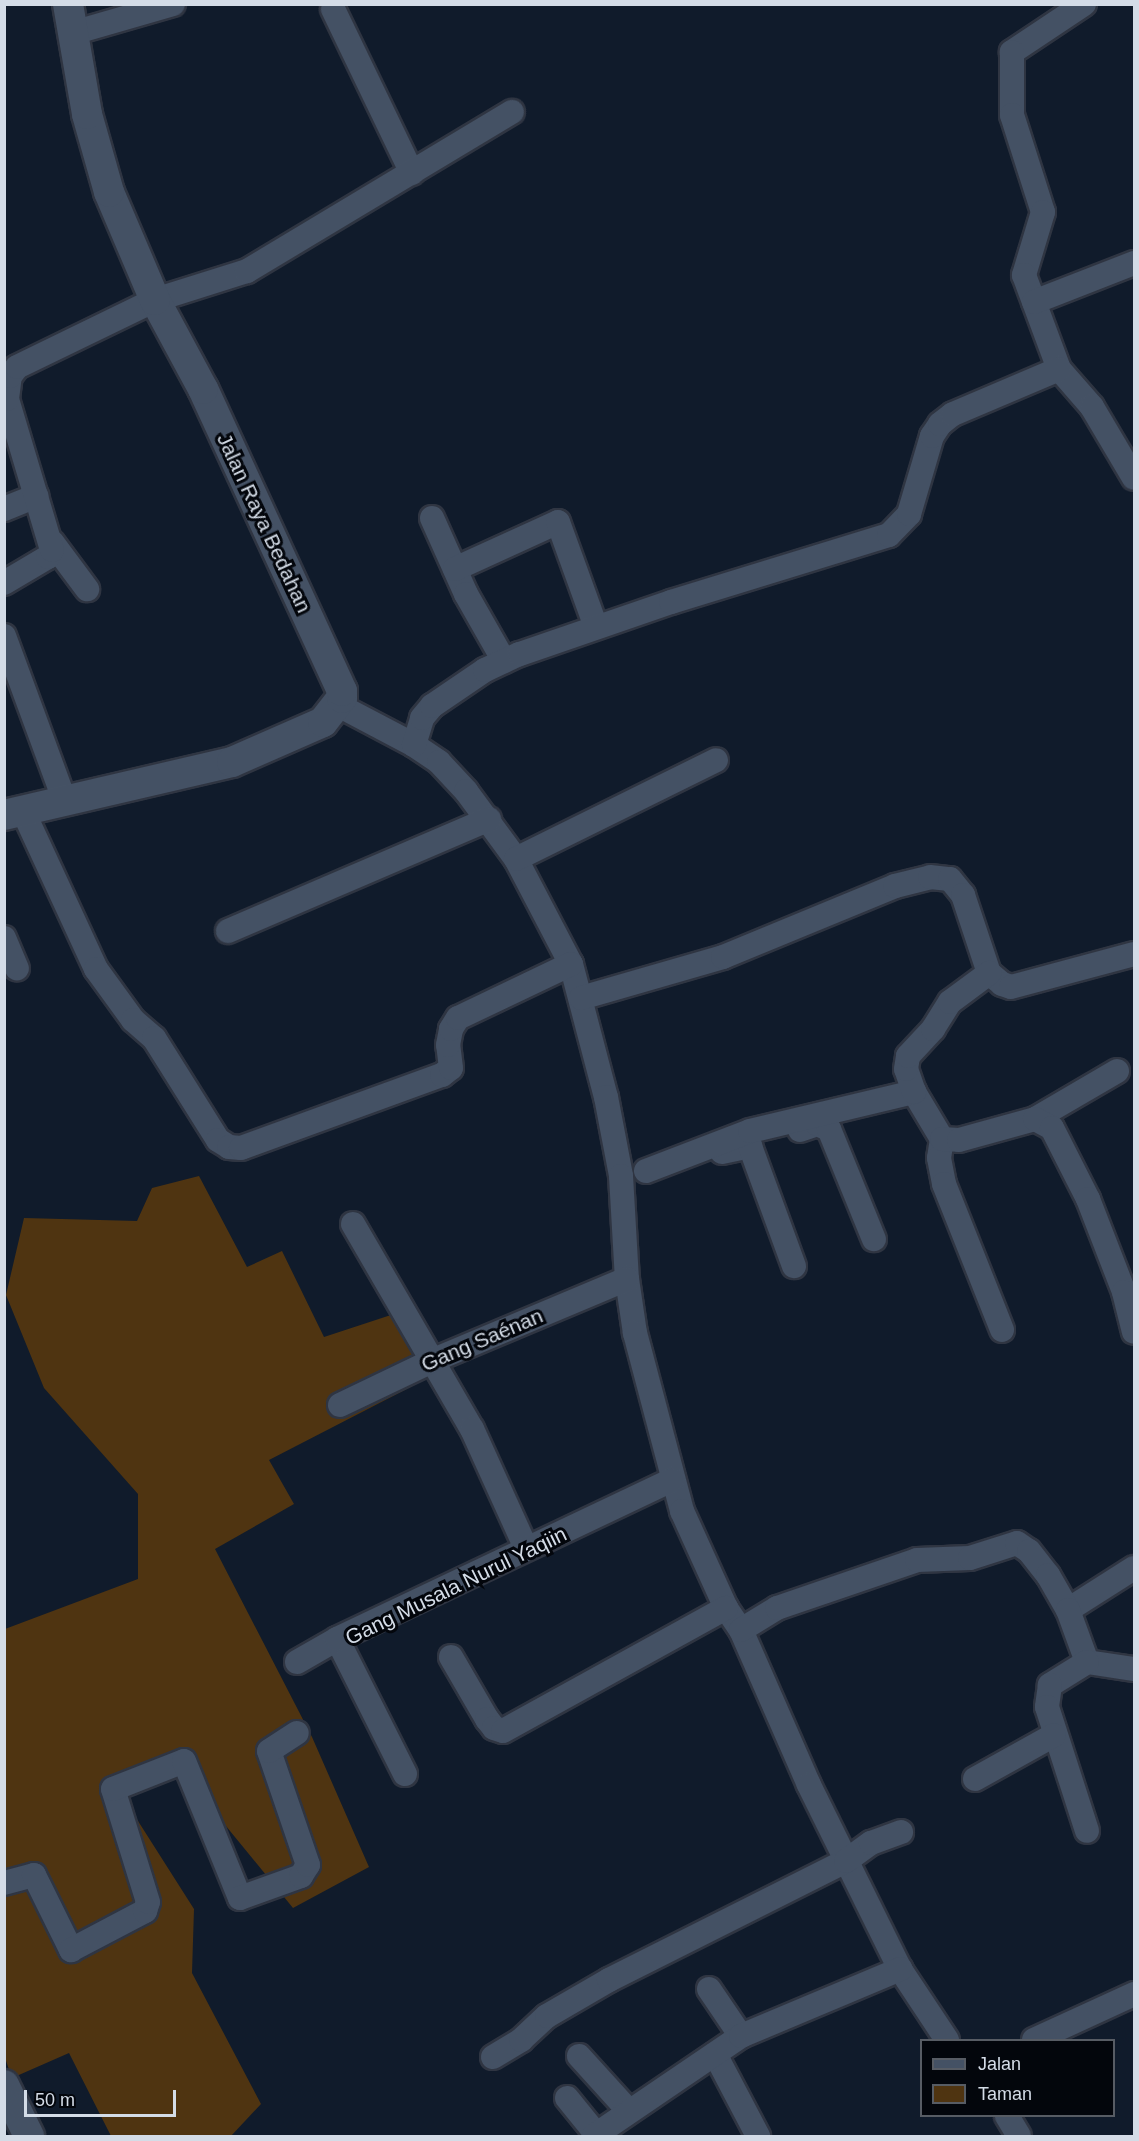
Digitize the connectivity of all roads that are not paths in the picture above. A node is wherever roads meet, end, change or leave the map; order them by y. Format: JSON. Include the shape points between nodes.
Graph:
{"nodes":[{"id":1,"x":173,"y":4,"type":"edge"},
{"id":2,"x":1084,"y":4,"type":"edge"},
{"id":3,"x":333,"y":9,"type":"dead end"},
{"id":4,"x":71,"y":19,"type":"edge"},
{"id":5,"x":512,"y":112,"type":"dead end"},
{"id":6,"x":412,"y":173,"type":"junction"},
{"id":7,"x":1134,"y":263,"type":"edge"},
{"id":8,"x":155,"y":300,"type":"junction"},
{"id":9,"x":1034,"y":302,"type":"junction"},
{"id":10,"x":1059,"y":369,"type":"junction"},
{"id":11,"x":1134,"y":478,"type":"edge"},
{"id":12,"x":36,"y":496,"type":"junction"},
{"id":13,"x":4,"y":509,"type":"edge"},
{"id":14,"x":432,"y":518,"type":"dead end"},
{"id":15,"x":52,"y":542,"type":"junction"},
{"id":16,"x":455,"y":569,"type":"junction"},
{"id":17,"x":4,"y":583,"type":"edge"},
{"id":18,"x":87,"y":589,"type":"dead end"},
{"id":19,"x":596,"y":627,"type":"junction"},
{"id":20,"x":4,"y":636,"type":"edge"},
{"id":21,"x":504,"y":661,"type":"junction"},
{"id":22,"x":340,"y":706,"type":"junction"},
{"id":23,"x":414,"y":745,"type":"junction"},
{"id":24,"x":716,"y":760,"type":"dead end"},
{"id":25,"x":65,"y":802,"type":"junction"},
{"id":26,"x":14,"y":813,"type":"edge"},
{"id":27,"x":489,"y":819,"type":"junction"},
{"id":28,"x":516,"y":859,"type":"junction"},
{"id":29,"x":228,"y":931,"type":"dead end"},
{"id":30,"x":4,"y":938,"type":"edge"},
{"id":31,"x":1134,"y":954,"type":"edge"},
{"id":32,"x":571,"y":964,"type":"junction"},
{"id":33,"x":17,"y":968,"type":"dead end"},
{"id":34,"x":989,"y":973,"type":"junction"},
{"id":35,"x":581,"y":998,"type":"junction"},
{"id":36,"x":1117,"y":1071,"type":"dead end"},
{"id":37,"x":914,"y":1092,"type":"junction"},
{"id":38,"x":1035,"y":1119,"type":"junction"},
{"id":39,"x":942,"y":1139,"type":"junction"},
{"id":40,"x":750,"y":1146,"type":"junction"},
{"id":41,"x":646,"y":1171,"type":"junction"},
{"id":42,"x":621,"y":1176,"type":"junction"},
{"id":43,"x":353,"y":1224,"type":"dead end"},
{"id":44,"x":874,"y":1239,"type":"dead end"},
{"id":45,"x":794,"y":1266,"type":"dead end"},
{"id":46,"x":627,"y":1279,"type":"junction"},
{"id":47,"x":1002,"y":1329,"type":"dead end"},
{"id":48,"x":1134,"y":1332,"type":"edge"},
{"id":49,"x":434,"y":1360,"type":"junction"},
{"id":50,"x":340,"y":1405,"type":"dead end"},
{"id":51,"x":672,"y":1480,"type":"junction"},
{"id":52,"x":526,"y":1548,"type":"junction"},
{"id":53,"x":1134,"y":1568,"type":"edge"},
{"id":54,"x":726,"y":1608,"type":"junction"},
{"id":55,"x":1068,"y":1610,"type":"junction"},
{"id":56,"x":741,"y":1630,"type":"junction"},
{"id":57,"x":337,"y":1639,"type":"junction"},
{"id":58,"x":451,"y":1657,"type":"dead end"},
{"id":59,"x":297,"y":1662,"type":"dead end"},
{"id":60,"x":1087,"y":1662,"type":"junction"},
{"id":61,"x":1134,"y":1669,"type":"edge"},
{"id":62,"x":297,"y":1733,"type":"dead end"},
{"id":63,"x":1054,"y":1735,"type":"junction"},
{"id":64,"x":405,"y":1773,"type":"dead end"},
{"id":65,"x":975,"y":1779,"type":"dead end"},
{"id":66,"x":901,"y":1832,"type":"dead end"},
{"id":67,"x":1087,"y":1832,"type":"dead end"},
{"id":68,"x":846,"y":1861,"type":"junction"},
{"id":69,"x":4,"y":1883,"type":"edge"},
{"id":70,"x":900,"y":1969,"type":"junction"},
{"id":71,"x":709,"y":1989,"type":"dead end"},
{"id":72,"x":1134,"y":1994,"type":"edge"},
{"id":73,"x":741,"y":2036,"type":"junction"},
{"id":74,"x":946,"y":2039,"type":"edge"},
{"id":75,"x":1036,"y":2039,"type":"edge"},
{"id":76,"x":715,"y":2054,"type":"junction"},
{"id":77,"x":493,"y":2056,"type":"dead end"},
{"id":78,"x":579,"y":2056,"type":"dead end"},
{"id":79,"x":4,"y":2085,"type":"edge"},
{"id":80,"x":567,"y":2098,"type":"dead end"},
{"id":81,"x":628,"y":2110,"type":"junction"},
{"id":82,"x":29,"y":2136,"type":"edge"},
{"id":83,"x":596,"y":2136,"type":"edge"},
{"id":84,"x":758,"y":2136,"type":"edge"}],
"edges":[{"from":1,"to":4,"type":"street"},
{"from":2,"to":9,"type":"street","via":[[1012,52],[1013,120],[1043,212],[1024,274]]},
{"from":3,"to":6,"type":"street"},
{"from":4,"to":8,"type":"street","name":"Jalan Raya Bedahan","via":[[98,155]]},
{"from":5,"to":6,"type":"street"},
{"from":6,"to":8,"type":"street","via":[[247,271]]},
{"from":7,"to":9,"type":"street"},
{"from":8,"to":12,"type":"street","via":[[46,350],[17,367],[10,376],[7,399]]},
{"from":8,"to":22,"type":"street","name":"Jalan Raya Bedahan","via":[[202,389],[342,691]]},
{"from":9,"to":10,"type":"street"},
{"from":10,"to":11,"type":"street","via":[[1092,407]]},
{"from":10,"to":19,"type":"street","via":[[953,414],[940,424],[932,436],[920,489],[909,514],[889,535]]},
{"from":12,"to":13,"type":"street"},
{"from":12,"to":15,"type":"street"},
{"from":14,"to":16,"type":"street"},
{"from":15,"to":17,"type":"street","via":[[48,557]]},
{"from":15,"to":18,"type":"street"},
{"from":16,"to":19,"type":"street","via":[[558,522]]},
{"from":16,"to":21,"type":"street"},
{"from":19,"to":21,"type":"street"},
{"from":20,"to":25,"type":"street"},
{"from":21,"to":23,"type":"street","via":[[455,688],[432,706],[422,718]]},
{"from":22,"to":23,"type":"street"},
{"from":22,"to":25,"type":"street","via":[[323,722],[232,762]]},
{"from":23,"to":27,"type":"street","via":[[439,762]]},
{"from":24,"to":28,"type":"street"},
{"from":25,"to":26,"type":"street"},
{"from":26,"to":32,"type":"street","via":[[96,969],[133,1020],[154,1038],[218,1140],[229,1147],[241,1148],[442,1075],[451,1068],[448,1046],[458,1018]]},
{"from":27,"to":28,"type":"street"},
{"from":27,"to":29,"type":"street"},
{"from":28,"to":32,"type":"street"},
{"from":30,"to":33,"type":"street"},
{"from":31,"to":34,"type":"street","via":[[1011,987]]},
{"from":32,"to":35,"type":"street"},
{"from":34,"to":35,"type":"street","via":[[963,895],[950,879],[930,877],[895,886],[723,957]]},
{"from":34,"to":37,"type":"street","via":[[950,1002],[933,1029],[908,1056],[906,1069]]},
{"from":35,"to":42,"type":"street"},
{"from":36,"to":38,"type":"street"},
{"from":37,"to":39,"type":"street"},
{"from":37,"to":41,"type":"street","via":[[750,1131]]},
{"from":38,"to":39,"type":"street","via":[[959,1140]]},
{"from":38,"to":48,"type":"street","via":[[1052,1128],[1076,1172],[1124,1292]]},
{"from":39,"to":47,"type":"street","via":[[939,1158],[944,1184]]},
{"from":40,"to":41,"type":"street"},
{"from":40,"to":44,"type":"street","via":[[824,1124]]},
{"from":40,"to":45,"type":"street"},
{"from":41,"to":42,"type":"street"},
{"from":42,"to":46,"type":"street"},
{"from":43,"to":49,"type":"street"},
{"from":46,"to":49,"type":"street","name":"Gang Saénan"},
{"from":46,"to":51,"type":"street","via":[[645,1377]]},
{"from":49,"to":50,"type":"street","name":"Gang Saénan"},
{"from":49,"to":52,"type":"street","via":[[472,1429]]},
{"from":51,"to":52,"type":"street","name":"Gang Musala Nurul Yaqiin","via":[[567,1533]]},
{"from":51,"to":54,"type":"street"},
{"from":52,"to":57,"type":"street","name":"Gang Musala Nurul Yaqiin"},
{"from":53,"to":55,"type":"street"},
{"from":54,"to":56,"type":"street"},
{"from":54,"to":58,"type":"street","via":[[503,1731],[487,1719]]},
{"from":55,"to":56,"type":"street","via":[[1029,1551],[1009,1542],[970,1558],[917,1560],[777,1608]]},
{"from":55,"to":60,"type":"street"},
{"from":56,"to":68,"type":"street"},
{"from":57,"to":59,"type":"street"},
{"from":57,"to":64,"type":"street","name":"Gang Musala Nurul Yaqiin"},
{"from":60,"to":61,"type":"street"},
{"from":60,"to":63,"type":"street","via":[[1050,1685],[1047,1707]]},
{"from":62,"to":69,"type":"street","via":[[269,1751],[308,1865],[301,1876],[240,1898],[189,1765],[184,1761],[114,1789],[148,1902],[145,1911],[71,1950],[33,1875]]},
{"from":63,"to":65,"type":"street"},
{"from":63,"to":67,"type":"street"},
{"from":66,"to":68,"type":"street","via":[[871,1843]]},
{"from":68,"to":70,"type":"street"},
{"from":68,"to":77,"type":"street","via":[[609,1980],[547,2016],[521,2040]]},
{"from":70,"to":73,"type":"street"},
{"from":70,"to":74,"type":"street"},
{"from":71,"to":73,"type":"street"},
{"from":72,"to":75,"type":"street"},
{"from":73,"to":76,"type":"street"},
{"from":76,"to":81,"type":"street"},
{"from":76,"to":84,"type":"street"},
{"from":78,"to":81,"type":"street"},
{"from":79,"to":82,"type":"street"},
{"from":80,"to":83,"type":"street"},
{"from":81,"to":83,"type":"street"}]}
